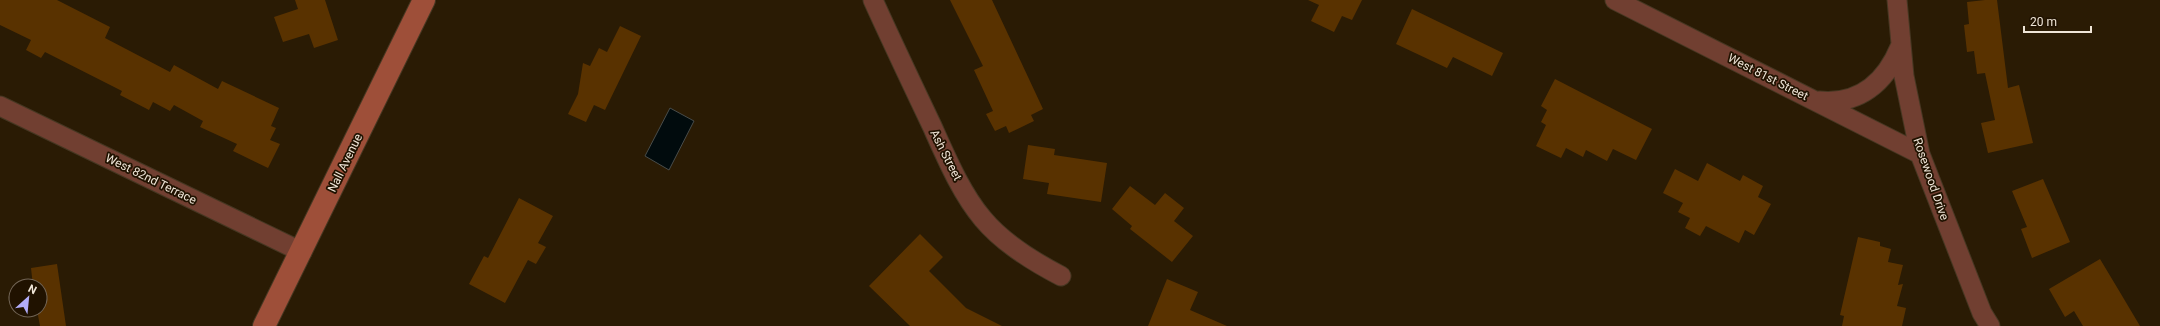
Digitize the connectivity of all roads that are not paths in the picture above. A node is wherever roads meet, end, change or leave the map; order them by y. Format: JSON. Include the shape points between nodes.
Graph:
{"nodes":[{"id":1,"x":424,"y":0,"type":"edge"},
{"id":2,"x":873,"y":0,"type":"edge"},
{"id":3,"x":1615,"y":0,"type":"edge"},
{"id":4,"x":1897,"y":0,"type":"edge"},
{"id":5,"x":1900,"y":47,"type":"junction"},
{"id":6,"x":1814,"y":100,"type":"junction"},
{"id":7,"x":0,"y":106,"type":"edge"},
{"id":8,"x":1920,"y":154,"type":"junction"},
{"id":9,"x":302,"y":252,"type":"junction"},
{"id":10,"x":1061,"y":276,"type":"dead end"},
{"id":11,"x":1983,"y":322,"type":"edge"},
{"id":12,"x":264,"y":326,"type":"edge"}],
"edges":[{"from":1,"to":9,"type":"main road","name":"Nall Avenue"},
{"from":2,"to":10,"type":"street","name":"Ash Street","via":[[944,152],[983,220],[1035,263]]},
{"from":3,"to":6,"type":"street","name":"West 81st Street"},
{"from":4,"to":5,"type":"street","name":"Rosewood Drive"},
{"from":5,"to":6,"type":"street","via":[[1894,63],[1886,74],[1861,94],[1848,100],[1833,102]]},
{"from":5,"to":8,"type":"street","name":"Rosewood Drive"},
{"from":6,"to":8,"type":"street","name":"West 81st Street"},
{"from":7,"to":9,"type":"street","name":"West 82nd Terrace"},
{"from":8,"to":11,"type":"street","name":"Rosewood Drive"},
{"from":9,"to":12,"type":"main road","name":"Nall Avenue"}]}
